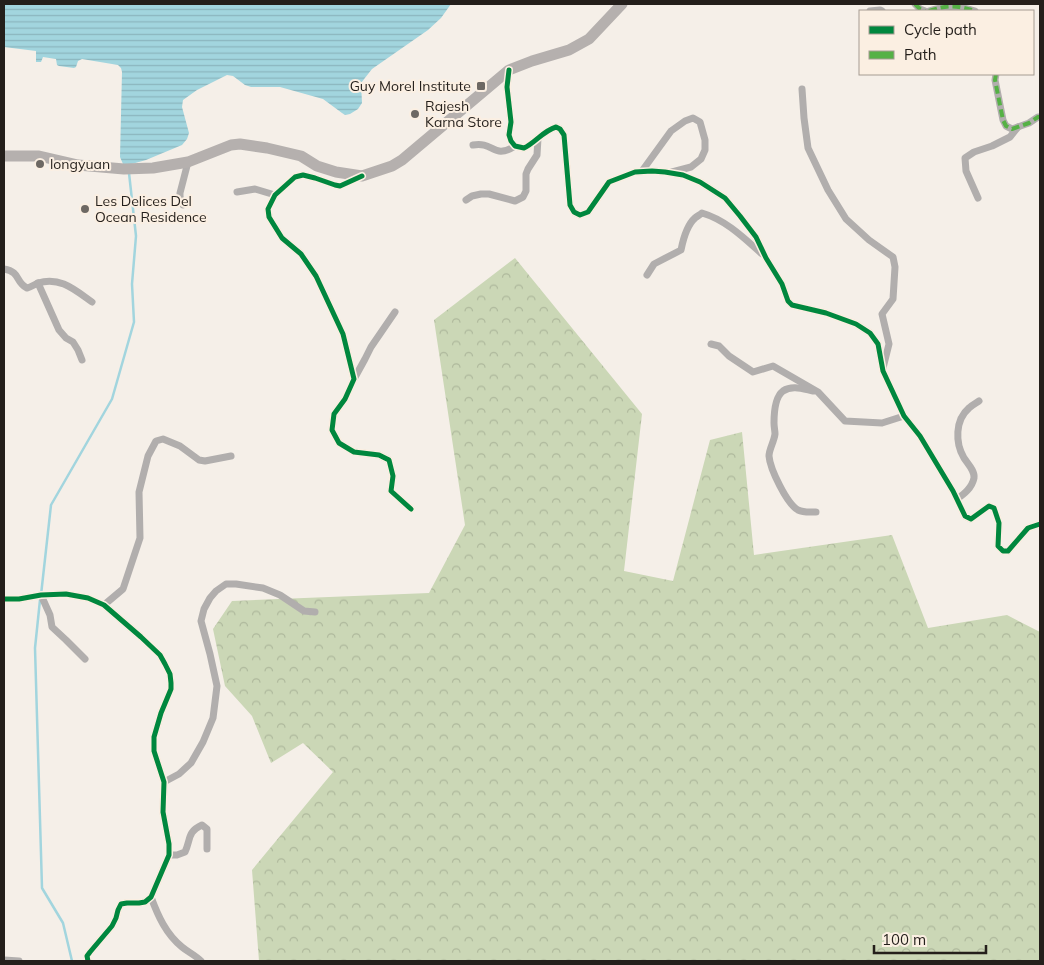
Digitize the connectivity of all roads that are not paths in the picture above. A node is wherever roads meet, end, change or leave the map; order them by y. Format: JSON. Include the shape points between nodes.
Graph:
{"nodes":[{"id":1,"x":622,"y":4,"type":"edge"},
{"id":2,"x":964,"y":6,"type":"edge"},
{"id":3,"x":933,"y":10,"type":"edge"},
{"id":4,"x":509,"y":70,"type":"junction"},
{"id":5,"x":996,"y":75,"type":"edge"},
{"id":6,"x":802,"y":89,"type":"dead end"},
{"id":7,"x":1040,"y":117,"type":"edge"},
{"id":8,"x":1018,"y":127,"type":"junction"},
{"id":9,"x":538,"y":138,"type":"junction"},
{"id":10,"x":473,"y":145,"type":"dead end"},
{"id":11,"x":515,"y":146,"type":"junction"},
{"id":12,"x":4,"y":156,"type":"edge"},
{"id":13,"x":188,"y":162,"type":"junction"},
{"id":14,"x":642,"y":171,"type":"junction"},
{"id":15,"x":669,"y":172,"type":"junction"},
{"id":16,"x":362,"y":176,"type":"junction"},
{"id":17,"x":237,"y":192,"type":"dead end"},
{"id":18,"x":275,"y":195,"type":"junction"},
{"id":19,"x":978,"y":198,"type":"dead end"},
{"id":20,"x":466,"y":200,"type":"dead end"},
{"id":21,"x":183,"y":204,"type":"dead end"},
{"id":22,"x":766,"y":258,"type":"junction"},
{"id":23,"x":4,"y":269,"type":"edge"},
{"id":24,"x":647,"y":275,"type":"dead end"},
{"id":25,"x":38,"y":284,"type":"junction"},
{"id":26,"x":92,"y":302,"type":"dead end"},
{"id":27,"x":395,"y":312,"type":"dead end"},
{"id":28,"x":711,"y":344,"type":"dead end"},
{"id":29,"x":82,"y":360,"type":"dead end"},
{"id":30,"x":883,"y":371,"type":"junction"},
{"id":31,"x":354,"y":378,"type":"junction"},
{"id":32,"x":818,"y":392,"type":"junction"},
{"id":33,"x":979,"y":402,"type":"dead end"},
{"id":34,"x":904,"y":416,"type":"junction"},
{"id":35,"x":230,"y":456,"type":"dead end"},
{"id":36,"x":957,"y":499,"type":"junction"},
{"id":37,"x":411,"y":509,"type":"dead end"},
{"id":38,"x":816,"y":512,"type":"dead end"},
{"id":39,"x":1040,"y":524,"type":"edge"},
{"id":40,"x":40,"y":595,"type":"junction"},
{"id":41,"x":4,"y":599,"type":"edge"},
{"id":42,"x":104,"y":605,"type":"junction"},
{"id":43,"x":315,"y":612,"type":"dead end"},
{"id":44,"x":85,"y":659,"type":"dead end"},
{"id":45,"x":164,"y":782,"type":"junction"},
{"id":46,"x":207,"y":849,"type":"dead end"},
{"id":47,"x":170,"y":855,"type":"junction"},
{"id":48,"x":151,"y":898,"type":"junction"},
{"id":49,"x":4,"y":960,"type":"edge"},
{"id":50,"x":19,"y":961,"type":"edge"},
{"id":51,"x":88,"y":961,"type":"edge"},
{"id":52,"x":200,"y":961,"type":"edge"}],
"edges":[{"from":1,"to":4,"type":"main road","via":[[590,39],[569,50]]},
{"from":2,"to":3,"type":"street"},
{"from":4,"to":11,"type":"street","via":[[509,135]]},
{"from":4,"to":16,"type":"main road","via":[[402,160]]},
{"from":5,"to":8,"type":"street","via":[[1003,120],[1012,129]]},
{"from":6,"to":30,"type":"street","via":[[808,148],[828,190],[846,219],[893,257],[893,299],[882,314],[889,344]]},
{"from":7,"to":8,"type":"street"},
{"from":8,"to":19,"type":"street","via":[[1010,137],[965,158],[966,171]]},
{"from":9,"to":11,"type":"street","via":[[524,148]]},
{"from":9,"to":14,"type":"street","via":[[556,127],[564,135],[570,204],[580,215],[588,212],[609,182]]},
{"from":9,"to":20,"type":"street","via":[[537,155],[526,174],[523,197],[515,201],[481,194]]},
{"from":10,"to":11,"type":"street","via":[[483,144],[500,152]]},
{"from":12,"to":13,"type":"main road","via":[[39,156],[78,165],[129,169]]},
{"from":13,"to":16,"type":"main road","via":[[231,145],[248,144],[302,156],[317,166],[336,172]]},
{"from":13,"to":21,"type":"street","via":[[180,193]]},
{"from":14,"to":15,"type":"street"},
{"from":14,"to":15,"type":"street","via":[[671,131],[693,118],[700,122],[705,150],[701,159],[691,167]]},
{"from":15,"to":22,"type":"street","via":[[700,182],[724,198],[756,237]]},
{"from":16,"to":18,"type":"street","via":[[340,186],[303,175],[294,177]]},
{"from":17,"to":18,"type":"street","via":[[255,189]]},
{"from":18,"to":31,"type":"street","via":[[268,208],[270,217],[282,238],[301,254],[316,276],[343,334]]},
{"from":22,"to":24,"type":"street","via":[[718,219],[702,213],[690,224],[681,250],[654,264]]},
{"from":22,"to":30,"type":"street","via":[[792,305],[834,316],[870,333],[878,344]]},
{"from":23,"to":25,"type":"street","via":[[15,273],[27,288]]},
{"from":25,"to":26,"type":"street","via":[[52,281],[67,284]]},
{"from":25,"to":29,"type":"street","via":[[59,330],[73,342]]},
{"from":27,"to":31,"type":"street","via":[[370,347]]},
{"from":28,"to":32,"type":"street","via":[[719,346],[753,372],[773,366]]},
{"from":30,"to":34,"type":"street"},
{"from":31,"to":37,"type":"street","via":[[334,414],[332,430],[339,443],[354,452],[390,460],[391,491]]},
{"from":32,"to":34,"type":"street","via":[[845,421],[882,423]]},
{"from":32,"to":38,"type":"street","via":[[789,387],[781,392],[775,408],[775,434],[769,456],[773,471],[793,507]]},
{"from":33,"to":36,"type":"street","via":[[969,408],[960,421],[959,447],[974,479]]},
{"from":34,"to":36,"type":"street","via":[[920,436]]},
{"from":35,"to":42,"type":"street","via":[[199,460],[180,446],[163,439],[156,441],[148,456],[139,492],[140,538],[123,589]]},
{"from":36,"to":39,"type":"street","via":[[965,516],[971,518],[989,506],[994,508],[999,523],[998,546],[1003,551],[1008,551],[1028,528]]},
{"from":40,"to":41,"type":"street"},
{"from":40,"to":42,"type":"street","via":[[76,595]]},
{"from":40,"to":44,"type":"street","via":[[50,615],[52,628]]},
{"from":42,"to":45,"type":"street","via":[[160,655],[170,674],[171,689],[154,737],[154,751]]},
{"from":43,"to":45,"type":"street","via":[[304,611],[263,588],[226,584],[216,591],[204,609],[201,621],[217,686],[213,718],[191,763]]},
{"from":45,"to":47,"type":"street","via":[[163,812]]},
{"from":46,"to":47,"type":"street","via":[[207,829],[202,825],[190,834],[185,852]]},
{"from":47,"to":48,"type":"street"},
{"from":48,"to":51,"type":"street","via":[[145,902],[122,904],[112,926],[87,956]]},
{"from":48,"to":52,"type":"street","via":[[168,932]]},
{"from":49,"to":50,"type":"street"}]}
